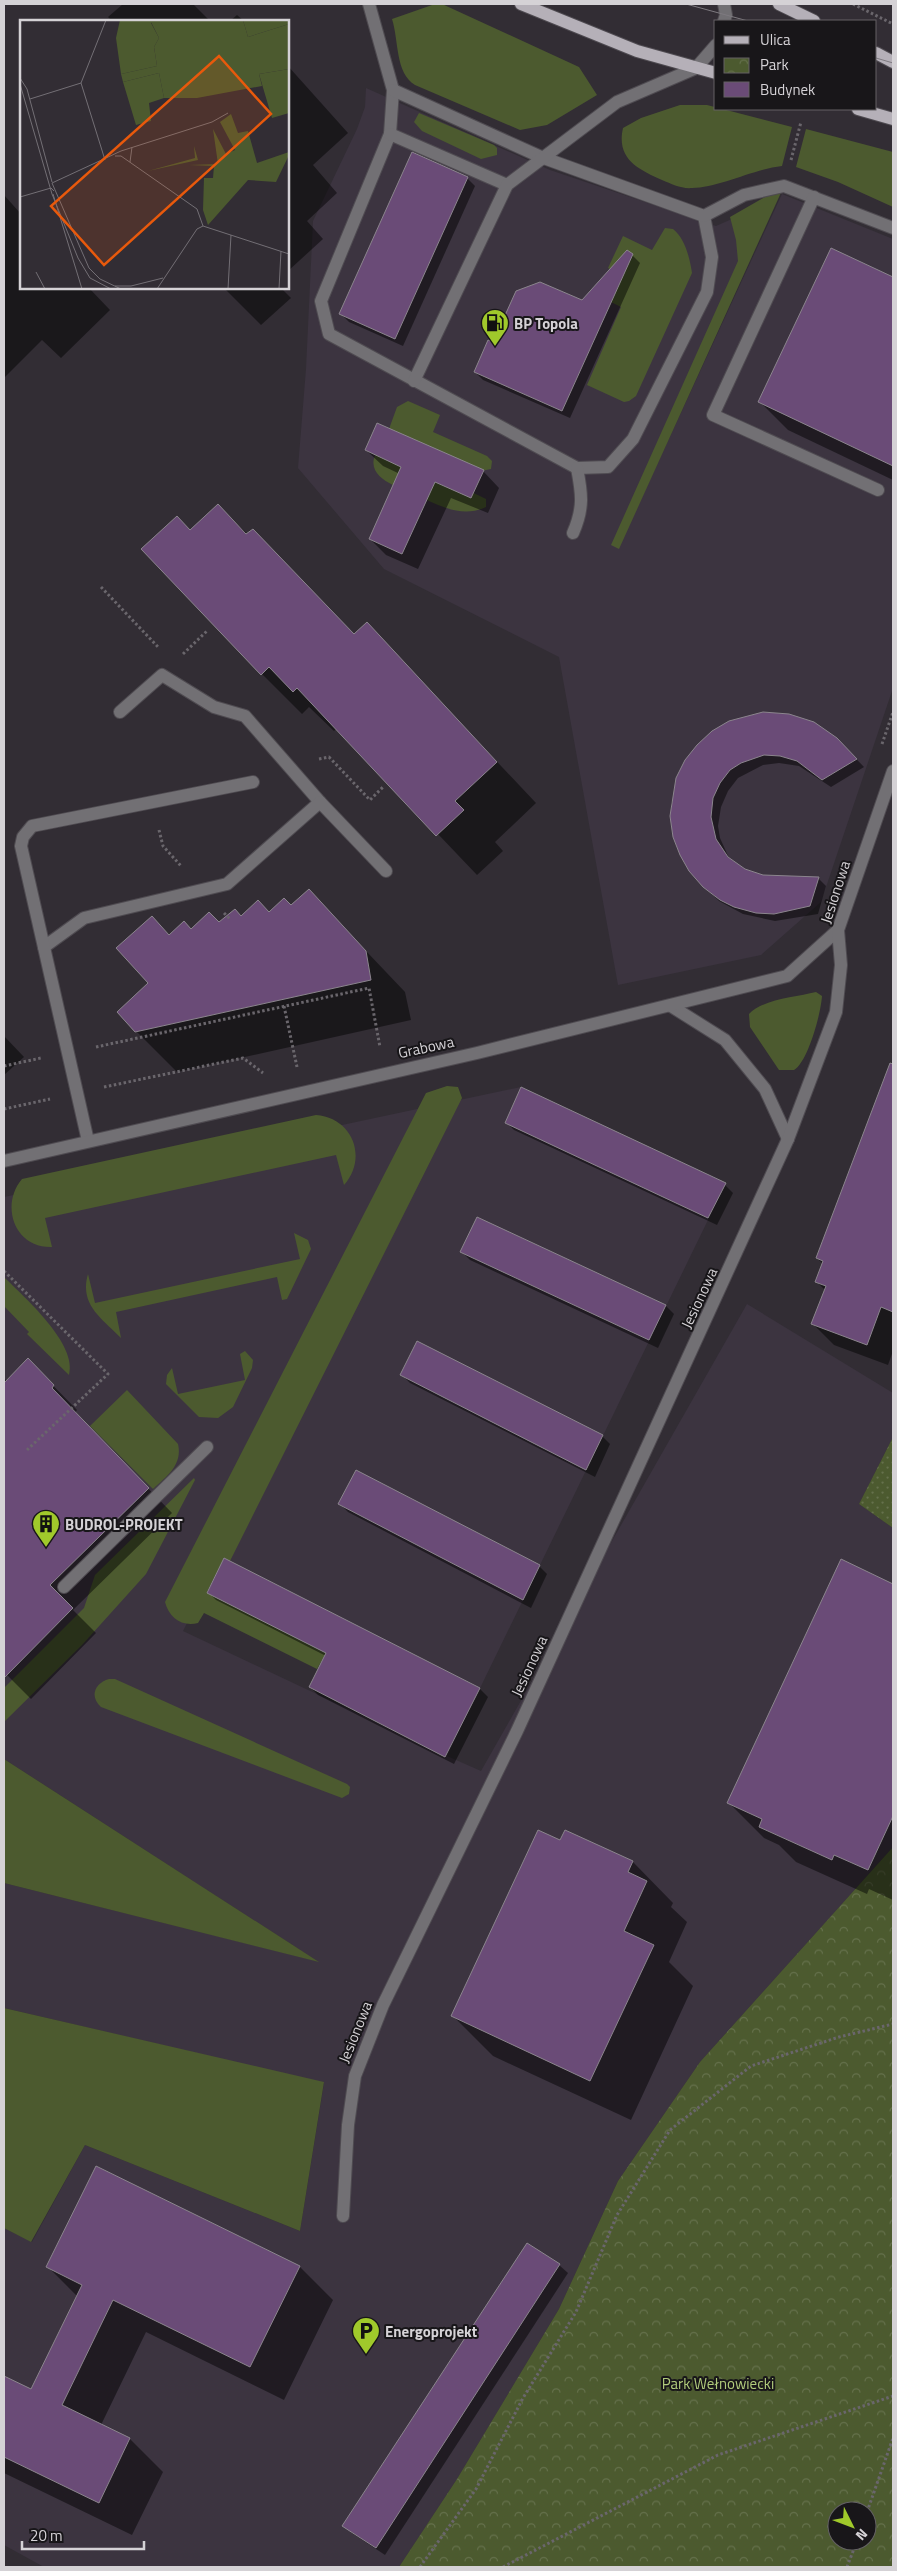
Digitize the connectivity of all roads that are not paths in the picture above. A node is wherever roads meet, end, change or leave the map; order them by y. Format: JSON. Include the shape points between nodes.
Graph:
{"nodes":[{"id":1,"x":369,"y":4,"type":"edge"},
{"id":2,"x":521,"y":4,"type":"edge"},
{"id":3,"x":724,"y":4,"type":"edge"},
{"id":4,"x":779,"y":4,"type":"edge"},
{"id":5,"x":724,"y":20,"type":"edge"},
{"id":6,"x":812,"y":20,"type":"edge"},
{"id":7,"x":714,"y":47,"type":"edge"},
{"id":8,"x":877,"y":54,"type":"edge"},
{"id":9,"x":893,"y":62,"type":"edge"},
{"id":10,"x":696,"y":68,"type":"junction"},
{"id":11,"x":714,"y":72,"type":"edge"},
{"id":12,"x":393,"y":90,"type":"junction"},
{"id":13,"x":862,"y":110,"type":"edge"},
{"id":14,"x":893,"y":119,"type":"edge"},
{"id":15,"x":390,"y":134,"type":"junction"},
{"id":16,"x":541,"y":157,"type":"junction"},
{"id":17,"x":507,"y":185,"type":"junction"},
{"id":18,"x":814,"y":197,"type":"junction"},
{"id":19,"x":704,"y":216,"type":"junction"},
{"id":20,"x":893,"y":228,"type":"edge"},
{"id":21,"x":414,"y":381,"type":"junction"},
{"id":22,"x":577,"y":468,"type":"junction"},
{"id":23,"x":878,"y":490,"type":"dead end"},
{"id":24,"x":573,"y":532,"type":"dead end"},
{"id":25,"x":120,"y":712,"type":"dead end"},
{"id":26,"x":893,"y":770,"type":"edge"},
{"id":27,"x":253,"y":782,"type":"dead end"},
{"id":28,"x":320,"y":802,"type":"junction"},
{"id":29,"x":880,"y":807,"type":"junction"},
{"id":30,"x":893,"y":812,"type":"edge"},
{"id":31,"x":386,"y":872,"type":"dead end"},
{"id":32,"x":838,"y":930,"type":"junction"},
{"id":33,"x":44,"y":947,"type":"junction"},
{"id":34,"x":671,"y":1006,"type":"junction"},
{"id":35,"x":788,"y":1139,"type":"junction"},
{"id":36,"x":88,"y":1141,"type":"junction"},
{"id":37,"x":4,"y":1161,"type":"edge"},
{"id":38,"x":207,"y":1447,"type":"dead end"},
{"id":39,"x":64,"y":1587,"type":"dead end"},
{"id":40,"x":343,"y":2216,"type":"dead end"}],
"edges":[{"from":1,"to":12,"type":"street"},
{"from":2,"to":10,"type":"main road","via":[[637,51]]},
{"from":3,"to":5,"type":"street"},
{"from":4,"to":6,"type":"main road"},
{"from":7,"to":10,"type":"street"},
{"from":8,"to":9,"type":"main road"},
{"from":10,"to":11,"type":"main road"},
{"from":10,"to":16,"type":"street","via":[[617,102]]},
{"from":12,"to":15,"type":"street"},
{"from":12,"to":16,"type":"street"},
{"from":13,"to":14,"type":"main road"},
{"from":15,"to":17,"type":"street"},
{"from":15,"to":21,"type":"street","via":[[321,301],[329,334]]},
{"from":16,"to":17,"type":"street"},
{"from":16,"to":19,"type":"street"},
{"from":17,"to":21,"type":"street"},
{"from":18,"to":19,"type":"street","via":[[784,186],[744,195]]},
{"from":18,"to":20,"type":"street"},
{"from":18,"to":23,"type":"street","via":[[713,414]]},
{"from":19,"to":22,"type":"street","via":[[712,257],[707,292],[634,439],[608,467]]},
{"from":21,"to":22,"type":"street"},
{"from":22,"to":24,"type":"street","via":[[582,493],[581,514]]},
{"from":25,"to":28,"type":"street","via":[[162,675],[214,707],[245,716]]},
{"from":26,"to":29,"type":"street","name":"Jesionowa"},
{"from":27,"to":33,"type":"street","via":[[32,826],[23,837],[21,846]]},
{"from":28,"to":31,"type":"street"},
{"from":28,"to":33,"type":"street","via":[[227,884],[84,918]]},
{"from":29,"to":30,"type":"street"},
{"from":29,"to":32,"type":"street","name":"Jesionowa"},
{"from":32,"to":34,"type":"street","name":"Grabowa","via":[[787,976]]},
{"from":32,"to":35,"type":"street","name":"Jesionowa","via":[[841,965],[836,1012]]},
{"from":33,"to":36,"type":"street"},
{"from":34,"to":35,"type":"street","via":[[725,1040],[765,1089]]},
{"from":34,"to":36,"type":"street","name":"Grabowa"},
{"from":35,"to":40,"type":"street","name":"Jesionowa","via":[[517,1730],[383,2005],[355,2076],[348,2125]]},
{"from":36,"to":37,"type":"street","name":"Grabowa"},
{"from":38,"to":39,"type":"street"}]}
